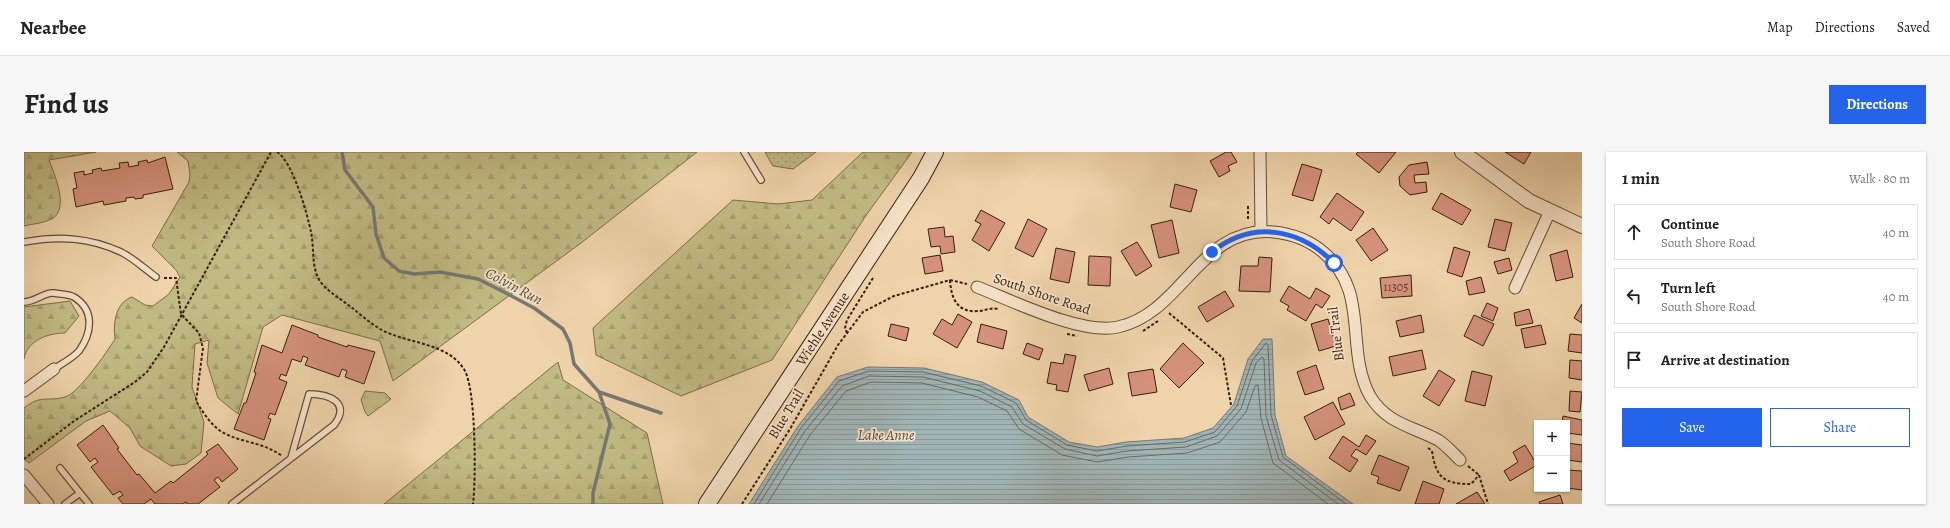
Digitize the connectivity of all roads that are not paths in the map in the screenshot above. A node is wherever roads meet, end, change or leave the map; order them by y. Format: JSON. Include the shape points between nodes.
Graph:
{"nodes":[{"id":1,"x":744,"y":152,"type":"edge"},
{"id":2,"x":935,"y":152,"type":"edge"},
{"id":3,"x":1260,"y":152,"type":"edge"},
{"id":4,"x":1462,"y":152,"type":"edge"},
{"id":5,"x":761,"y":180,"type":"dead end"},
{"id":6,"x":1550,"y":211,"type":"junction"},
{"id":7,"x":1582,"y":226,"type":"edge"},
{"id":8,"x":1260,"y":232,"type":"junction"},
{"id":9,"x":24,"y":242,"type":"edge"},
{"id":10,"x":156,"y":278,"type":"road end"},
{"id":11,"x":977,"y":287,"type":"road end"},
{"id":12,"x":1515,"y":288,"type":"dead end"},
{"id":13,"x":24,"y":302,"type":"edge"},
{"id":14,"x":54,"y":369,"type":"joint"},
{"id":15,"x":24,"y":391,"type":"edge"},
{"id":16,"x":289,"y":459,"type":"junction"},
{"id":17,"x":1460,"y":460,"type":"dead end"},
{"id":18,"x":60,"y":468,"type":"dead end"},
{"id":19,"x":24,"y":475,"type":"edge"},
{"id":20,"x":80,"y":492,"type":"junction"},
{"id":21,"x":48,"y":504,"type":"edge"},
{"id":22,"x":65,"y":504,"type":"edge"},
{"id":23,"x":89,"y":504,"type":"edge"},
{"id":24,"x":232,"y":504,"type":"edge"},
{"id":25,"x":707,"y":504,"type":"edge"}],
"edges":[{"from":1,"to":5,"type":"lane"},
{"from":2,"to":25,"type":"main road","name":"Wiehle Avenue","via":[[921,178]]},
{"from":3,"to":8,"type":"street"},
{"from":4,"to":6,"type":"street","via":[[1529,201]]},
{"from":6,"to":7,"type":"street"},
{"from":6,"to":12,"type":"street"},
{"from":8,"to":11,"type":"street","name":"South Shore Road","via":[[1244,235],[1216,249],[1158,307],[1146,316],[1117,327],[1097,328],[1073,324]]},
{"from":8,"to":17,"type":"street","name":"South Shore Road","via":[[1283,233],[1298,238],[1312,244],[1334,263],[1348,287],[1353,302],[1360,368],[1371,397],[1391,419],[1439,441]]},
{"from":9,"to":10,"type":"lane","via":[[51,238],[86,240],[122,252]]},
{"from":13,"to":14,"type":"lane","via":[[32,302],[50,293],[74,297],[87,309],[91,324],[86,340],[78,352]]},
{"from":14,"to":15,"type":"street"},
{"from":16,"to":16,"type":"lane","via":[[334,425],[341,416],[341,407],[336,401],[318,394],[309,394]]},
{"from":16,"to":24,"type":"lane"},
{"from":18,"to":20,"type":"lane"},
{"from":19,"to":21,"type":"street"},
{"from":20,"to":22,"type":"lane"},
{"from":20,"to":23,"type":"lane"}]}
